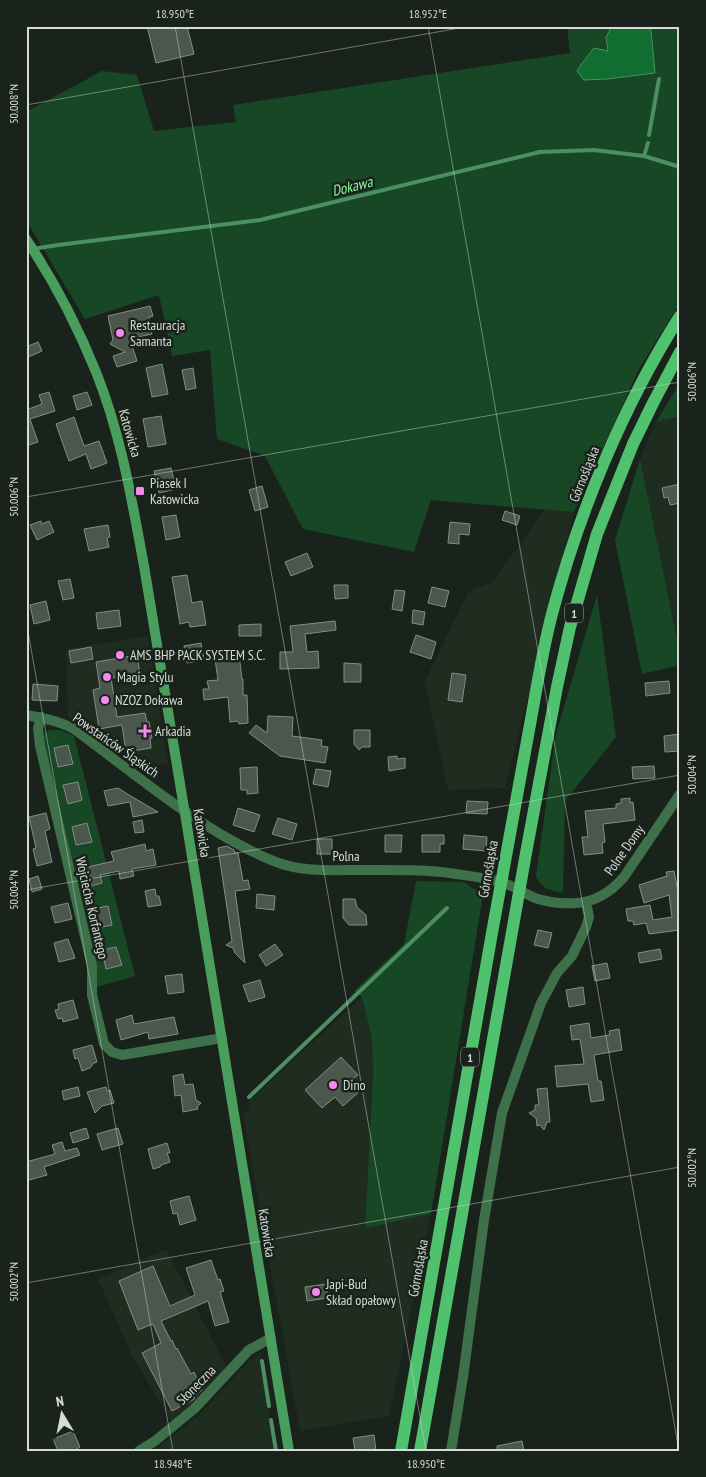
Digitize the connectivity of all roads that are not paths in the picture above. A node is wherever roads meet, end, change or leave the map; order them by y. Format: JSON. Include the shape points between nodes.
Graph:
{"nodes":[{"id":1,"x":26,"y":239,"type":"edge"},
{"id":2,"x":680,"y":316,"type":"edge"},
{"id":3,"x":680,"y":352,"type":"edge"},
{"id":4,"x":26,"y":715,"type":"edge"},
{"id":5,"x":41,"y":717,"type":"junction"},
{"id":6,"x":680,"y":794,"type":"edge"},
{"id":7,"x":184,"y":812,"type":"junction"},
{"id":8,"x":501,"y":882,"type":"junction"},
{"id":9,"x":519,"y":889,"type":"junction"},
{"id":10,"x":586,"y":902,"type":"junction"},
{"id":11,"x":222,"y":1038,"type":"junction"},
{"id":12,"x":271,"y":1338,"type":"junction"},
{"id":13,"x":139,"y":1451,"type":"edge"},
{"id":14,"x":289,"y":1451,"type":"edge"},
{"id":15,"x":401,"y":1451,"type":"edge"},
{"id":16,"x":420,"y":1451,"type":"edge"},
{"id":17,"x":451,"y":1451,"type":"edge"}],
"edges":[{"from":1,"to":7,"type":"street","name":"Katowicka","via":[[76,325],[97,374],[123,459]]},
{"from":2,"to":8,"type":"main road","name":"Górnośląska","number":"1","via":[[614,440],[573,546],[541,662]]},
{"from":3,"to":9,"type":"main road","number":"1","via":[[633,444],[597,534],[570,627]]},
{"from":4,"to":5,"type":"street","name":"Powstańców Śląskich"},
{"from":5,"to":7,"type":"street","name":"Powstańców Śląskich","via":[[74,729]]},
{"from":5,"to":11,"type":"street","name":"Wojciecha Korfantego","via":[[38,728],[40,746],[92,966],[92,995],[104,1044],[112,1052],[122,1055]]},
{"from":6,"to":10,"type":"street","name":"Polne Domy","via":[[624,877],[615,887]]},
{"from":7,"to":8,"type":"street","name":"Polna","via":[[226,838],[288,866],[437,872]]},
{"from":7,"to":11,"type":"street","name":"Katowicka"},
{"from":8,"to":9,"type":"street","name":"Polna"},
{"from":8,"to":15,"type":"main road","name":"Górnośląska","number":"1"},
{"from":9,"to":10,"type":"street","name":"Polne Domy","via":[[534,898],[553,902]]},
{"from":9,"to":16,"type":"main road","number":"1"},
{"from":10,"to":17,"type":"street","via":[[589,917],[586,927],[572,956],[556,973],[541,1003],[502,1113]]},
{"from":11,"to":12,"type":"street","name":"Katowicka"},
{"from":12,"to":13,"type":"street","name":"Słoneczna","via":[[249,1350],[194,1409]]},
{"from":12,"to":14,"type":"street","name":"Katowicka"}]}
